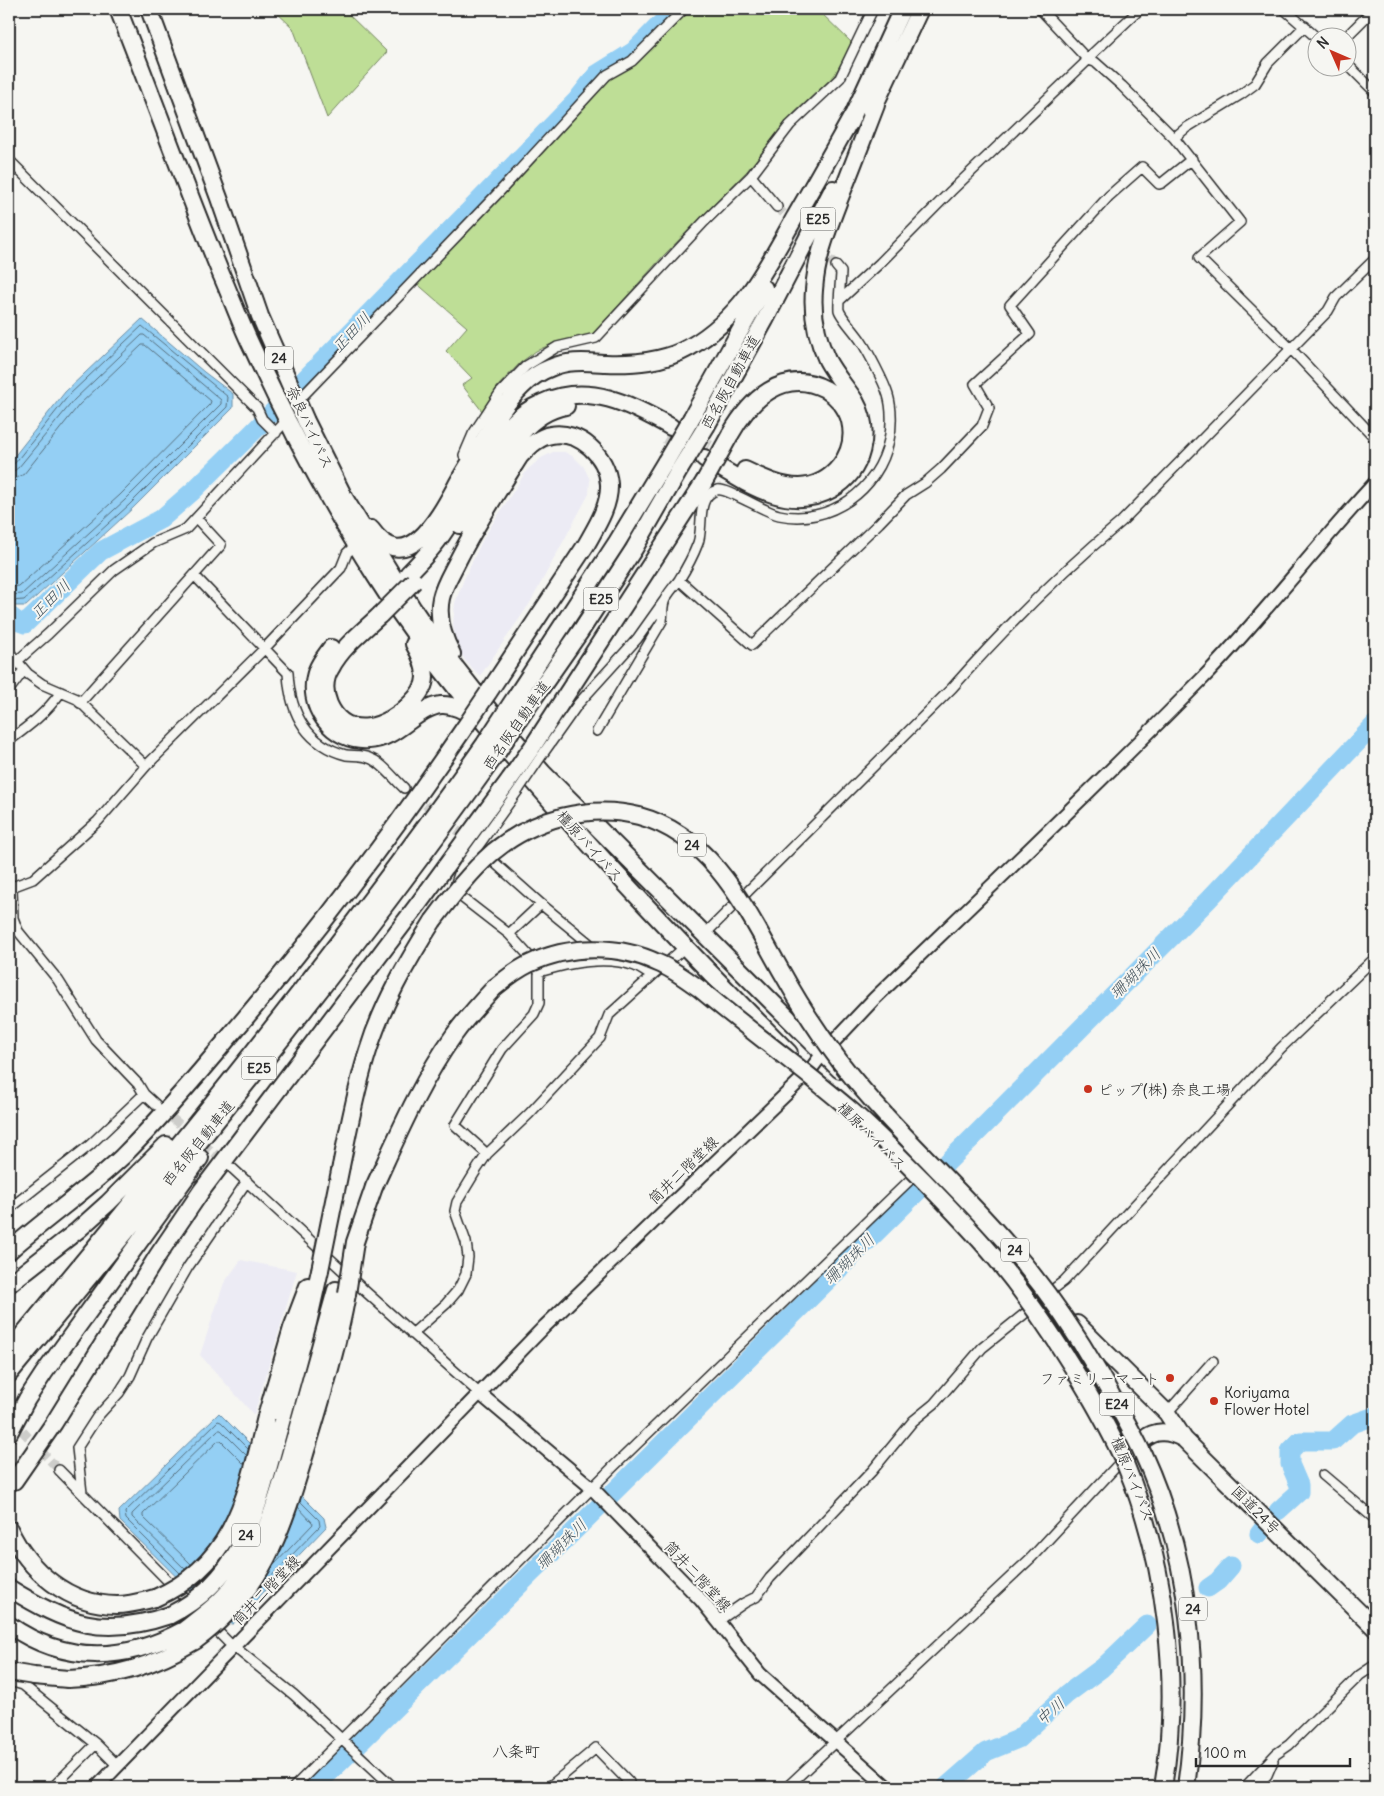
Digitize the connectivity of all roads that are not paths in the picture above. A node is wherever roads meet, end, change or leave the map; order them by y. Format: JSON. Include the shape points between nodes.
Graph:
{"nodes":[{"id":1,"x":118,"y":9,"type":"edge"},
{"id":2,"x":148,"y":9,"type":"edge"},
{"id":3,"x":684,"y":9,"type":"edge"},
{"id":4,"x":873,"y":9,"type":"edge"},
{"id":5,"x":902,"y":9,"type":"edge"},
{"id":6,"x":920,"y":9,"type":"edge"},
{"id":7,"x":1040,"y":9,"type":"edge"},
{"id":8,"x":1140,"y":9,"type":"edge"},
{"id":9,"x":1284,"y":9,"type":"edge"},
{"id":10,"x":1374,"y":9,"type":"edge"},
{"id":11,"x":1305,"y":26,"type":"joint"},
{"id":12,"x":1355,"y":28,"type":"edge"},
{"id":13,"x":1088,"y":60,"type":"junction"},
{"id":14,"x":1356,"y":73,"type":"edge"},
{"id":15,"x":1375,"y":92,"type":"edge"},
{"id":16,"x":876,"y":105,"type":"junction"},
{"id":17,"x":853,"y":115,"type":"junction"},
{"id":18,"x":1174,"y":138,"type":"junction"},
{"id":19,"x":1192,"y":159,"type":"junction"},
{"id":20,"x":9,"y":160,"type":"edge"},
{"id":21,"x":751,"y":176,"type":"junction"},
{"id":22,"x":777,"y":207,"type":"tunnel mouth"},
{"id":23,"x":1375,"y":259,"type":"edge"},
{"id":24,"x":836,"y":266,"type":"tunnel mouth"},
{"id":25,"x":840,"y":300,"type":"junction"},
{"id":26,"x":1291,"y":349,"type":"junction"},
{"id":27,"x":297,"y":400,"type":"junction"},
{"id":28,"x":288,"y":420,"type":"junction"},
{"id":29,"x":306,"y":422,"type":"junction"},
{"id":30,"x":668,"y":431,"type":"tunnel mouth"},
{"id":31,"x":276,"y":433,"type":"junction"},
{"id":32,"x":1375,"y":438,"type":"edge"},
{"id":33,"x":464,"y":455,"type":"dead end"},
{"id":34,"x":1375,"y":483,"type":"edge"},
{"id":35,"x":479,"y":486,"type":"junction"},
{"id":36,"x":196,"y":518,"type":"junction"},
{"id":37,"x":450,"y":533,"type":"junction"},
{"id":38,"x":356,"y":545,"type":"junction"},
{"id":39,"x":194,"y":575,"type":"junction"},
{"id":40,"x":375,"y":577,"type":"junction"},
{"id":41,"x":679,"y":580,"type":"junction"},
{"id":42,"x":664,"y":601,"type":"junction"},
{"id":43,"x":378,"y":610,"type":"junction"},
{"id":44,"x":266,"y":648,"type":"junction"},
{"id":45,"x":9,"y":652,"type":"edge"},
{"id":46,"x":16,"y":662,"type":"junction"},
{"id":47,"x":24,"y":670,"type":"junction"},
{"id":48,"x":466,"y":680,"type":"junction"},
{"id":49,"x":9,"y":690,"type":"edge"},
{"id":50,"x":61,"y":692,"type":"junction"},
{"id":51,"x":80,"y":703,"type":"junction"},
{"id":52,"x":510,"y":719,"type":"junction"},
{"id":53,"x":485,"y":723,"type":"junction"},
{"id":54,"x":597,"y":731,"type":"dead end"},
{"id":55,"x":10,"y":740,"type":"dead end"},
{"id":56,"x":491,"y":747,"type":"junction"},
{"id":57,"x":537,"y":750,"type":"junction"},
{"id":58,"x":146,"y":766,"type":"junction"},
{"id":59,"x":515,"y":784,"type":"junction"},
{"id":60,"x":404,"y":788,"type":"tunnel mouth"},
{"id":61,"x":483,"y":851,"type":"tunnel mouth"},
{"id":62,"x":10,"y":886,"type":"edge"},
{"id":63,"x":542,"y":904,"type":"junction"},
{"id":64,"x":509,"y":934,"type":"junction"},
{"id":65,"x":705,"y":934,"type":"junction"},
{"id":66,"x":685,"y":948,"type":"junction"},
{"id":67,"x":1375,"y":958,"type":"edge"},
{"id":68,"x":612,"y":962,"type":"junction"},
{"id":69,"x":322,"y":965,"type":"junction"},
{"id":70,"x":539,"y":972,"type":"junction"},
{"id":71,"x":652,"y":976,"type":"junction"},
{"id":72,"x":272,"y":1053,"type":"junction"},
{"id":73,"x":823,"y":1053,"type":"junction"},
{"id":74,"x":808,"y":1073,"type":"junction"},
{"id":75,"x":144,"y":1094,"type":"junction"},
{"id":76,"x":868,"y":1097,"type":"joint"},
{"id":77,"x":156,"y":1105,"type":"tunnel mouth"},
{"id":78,"x":487,"y":1154,"type":"junction"},
{"id":79,"x":232,"y":1168,"type":"tunnel mouth"},
{"id":80,"x":914,"y":1179,"type":"junction"},
{"id":81,"x":247,"y":1181,"type":"junction"},
{"id":82,"x":9,"y":1209,"type":"edge"},
{"id":83,"x":9,"y":1251,"type":"edge"},
{"id":84,"x":9,"y":1284,"type":"edge"},
{"id":85,"x":1051,"y":1291,"type":"junction"},
{"id":86,"x":1034,"y":1307,"type":"junction"},
{"id":87,"x":1077,"y":1324,"type":"junction"},
{"id":88,"x":412,"y":1334,"type":"junction"},
{"id":89,"x":9,"y":1351,"type":"edge"},
{"id":90,"x":1213,"y":1361,"type":"dead end"},
{"id":91,"x":9,"y":1374,"type":"edge"},
{"id":92,"x":479,"y":1392,"type":"junction"},
{"id":93,"x":1167,"y":1413,"type":"junction"},
{"id":94,"x":273,"y":1422,"type":"junction"},
{"id":95,"x":1168,"y":1431,"type":"junction"},
{"id":96,"x":9,"y":1433,"type":"edge"},
{"id":97,"x":1143,"y":1438,"type":"junction"},
{"id":98,"x":1184,"y":1438,"type":"junction"},
{"id":99,"x":1127,"y":1456,"type":"junction"},
{"id":100,"x":59,"y":1470,"type":"tunnel mouth"},
{"id":101,"x":1323,"y":1476,"type":"dead end"},
{"id":102,"x":14,"y":1481,"type":"dead end"},
{"id":103,"x":593,"y":1489,"type":"junction"},
{"id":104,"x":82,"y":1493,"type":"junction"},
{"id":105,"x":1374,"y":1514,"type":"edge"},
{"id":106,"x":9,"y":1530,"type":"edge"},
{"id":107,"x":9,"y":1588,"type":"edge"},
{"id":108,"x":718,"y":1621,"type":"junction"},
{"id":109,"x":9,"y":1625,"type":"edge"},
{"id":110,"x":1375,"y":1628,"type":"edge"},
{"id":111,"x":189,"y":1636,"type":"junction"},
{"id":112,"x":234,"y":1647,"type":"junction"},
{"id":113,"x":1375,"y":1665,"type":"edge"},
{"id":114,"x":9,"y":1667,"type":"edge"},
{"id":115,"x":9,"y":1672,"type":"edge"},
{"id":116,"x":9,"y":1681,"type":"edge"},
{"id":117,"x":23,"y":1685,"type":"junction"},
{"id":118,"x":344,"y":1740,"type":"junction"},
{"id":119,"x":836,"y":1741,"type":"junction"},
{"id":120,"x":96,"y":1744,"type":"junction"},
{"id":121,"x":1276,"y":1754,"type":"junction"},
{"id":122,"x":118,"y":1766,"type":"junction"},
{"id":123,"x":53,"y":1787,"type":"edge"},
{"id":124,"x":97,"y":1787,"type":"edge"},
{"id":125,"x":294,"y":1787,"type":"edge"},
{"id":126,"x":393,"y":1787,"type":"edge"},
{"id":127,"x":550,"y":1787,"type":"edge"},
{"id":128,"x":624,"y":1787,"type":"edge"},
{"id":129,"x":787,"y":1787,"type":"edge"},
{"id":130,"x":887,"y":1787,"type":"edge"},
{"id":131,"x":1163,"y":1787,"type":"edge"},
{"id":132,"x":1169,"y":1787,"type":"edge"},
{"id":133,"x":1186,"y":1787,"type":"edge"},
{"id":134,"x":1193,"y":1787,"type":"edge"},
{"id":135,"x":1245,"y":1787,"type":"edge"},
{"id":136,"x":1256,"y":1787,"type":"edge"}],
"edges":[{"from":1,"to":28,"type":"highway","name":"奈良バイパス","number":"24","via":[[203,229],[252,347]]},
{"from":2,"to":27,"type":"highway","name":"奈良バイパス","number":"24","via":[[260,316]]},
{"from":3,"to":27,"type":"street","via":[[632,61],[607,75],[502,189]]},
{"from":4,"to":21,"type":"street","via":[[840,78],[790,125]]},
{"from":5,"to":17,"type":"highway","name":"西名阪自動車道","number":"E25"},
{"from":6,"to":16,"type":"highway","name":"西名阪自動車道","number":"E25"},
{"from":7,"to":13,"type":"street"},
{"from":8,"to":13,"type":"street"},
{"from":9,"to":11,"type":"street"},
{"from":10,"to":12,"type":"street"},
{"from":11,"to":18,"type":"street","via":[[1268,63],[1255,84]]},
{"from":13,"to":18,"type":"street","via":[[1095,62],[1122,86]]},
{"from":13,"to":25,"type":"street"},
{"from":14,"to":15,"type":"street"},
{"from":16,"to":52,"type":"highway","name":"西名阪自動車道","number":"E25","bridge":true,"via":[[707,425],[623,566],[580,632]]},
{"from":16,"to":57,"type":"highway","bridge":true,"via":[[825,235],[814,291],[815,322],[822,349],[860,413],[864,438],[858,462],[843,482],[832,490],[809,498],[781,497],[754,487],[706,453],[758,476],[773,483],[799,487],[820,482],[839,468],[846,457],[852,432],[848,415],[838,400],[819,386],[796,382],[782,385],[755,400],[737,422],[730,435],[704,482]]},
{"from":17,"to":35,"type":"highway","via":[[752,291],[723,324],[694,345],[667,357],[628,364],[566,363],[536,375],[511,397]]},
{"from":17,"to":52,"type":"highway","name":"西名阪自動車道","number":"E25","bridge":true,"via":[[752,312]]},
{"from":18,"to":19,"type":"street"},
{"from":19,"to":26,"type":"street","via":[[1240,222],[1200,258]]},
{"from":19,"to":41,"type":"street","via":[[1162,184],[1142,167],[1108,196],[1010,305],[1030,334],[975,384],[989,408],[982,426],[941,469],[906,495],[752,645]]},
{"from":20,"to":31,"type":"street","via":[[257,408],[262,419]]},
{"from":21,"to":22,"type":"street"},
{"from":21,"to":33,"type":"street","via":[[596,338],[557,347],[526,366],[500,393],[473,434]]},
{"from":23,"to":26,"type":"street","via":[[1336,297],[1328,311]]},
{"from":24,"to":25,"type":"street","via":[[841,272]]},
{"from":25,"to":41,"type":"street","via":[[839,309],[862,343],[888,396],[889,441],[874,477],[840,507],[820,515],[800,517],[779,515],[719,489],[711,492],[704,499],[699,540]]},
{"from":26,"to":32,"type":"street"},
{"from":26,"to":65,"type":"street","via":[[1122,522],[1086,552],[984,652],[952,688]]},
{"from":27,"to":28,"type":"street"},
{"from":27,"to":29,"type":"highway","name":"奈良バイパス","number":"24"},
{"from":28,"to":31,"type":"street"},
{"from":28,"to":38,"type":"highway","name":"奈良バイパス","number":"24"},
{"from":29,"to":37,"type":"highway","via":[[367,523],[382,542],[393,548],[407,546],[423,537]]},
{"from":29,"to":48,"type":"highway","name":"奈良バイパス","number":"24","via":[[373,547],[413,609]]},
{"from":30,"to":35,"type":"highway","via":[[614,410],[588,405],[561,407],[527,426]]},
{"from":31,"to":36,"type":"street"},
{"from":34,"to":73,"type":"main road","name":"筒井二階堂線","via":[[1201,680],[874,999]]},
{"from":35,"to":37,"type":"highway"},
{"from":35,"to":37,"type":"highway"},
{"from":35,"to":37,"type":"highway","via":[[475,516]]},
{"from":35,"to":37,"type":"highway","via":[[455,500]]},
{"from":35,"to":83,"type":"highway","bridge":true,"via":[[538,439],[551,435],[578,438],[590,446],[606,470],[609,485],[606,503],[594,531],[564,580],[412,803],[280,977],[122,1157]]},
{"from":36,"to":39,"type":"street","via":[[220,545]]},
{"from":36,"to":46,"type":"street","via":[[186,529],[153,543],[114,570]]},
{"from":37,"to":43,"type":"highway","via":[[430,550],[411,578]]},
{"from":37,"to":48,"type":"highway","via":[[440,613],[449,648]]},
{"from":38,"to":40,"type":"highway","name":"奈良バイパス","number":"24"},
{"from":38,"to":44,"type":"street","via":[[347,553],[341,568]]},
{"from":39,"to":44,"type":"street"},
{"from":39,"to":51,"type":"street"},
{"from":40,"to":43,"type":"highway","via":[[417,650],[425,677],[420,692],[399,715],[378,726],[359,727],[343,721],[330,707],[326,680],[336,659]]},
{"from":40,"to":53,"type":"highway","name":"橿原バイパス","number":"24","via":[[431,656]]},
{"from":41,"to":42,"type":"street"},
{"from":42,"to":54,"type":"street","via":[[662,621]]},
{"from":42,"to":57,"type":"street","via":[[637,639]]},
{"from":43,"to":53,"type":"highway","via":[[331,648],[317,669],[314,698],[330,726],[348,738],[370,740],[392,733],[430,708],[447,705]]},
{"from":44,"to":58,"type":"street"},
{"from":44,"to":60,"type":"street","via":[[288,673],[294,709],[303,727],[330,749],[369,758],[380,764]]},
{"from":45,"to":46,"type":"street"},
{"from":46,"to":47,"type":"street"},
{"from":47,"to":49,"type":"street"},
{"from":47,"to":50,"type":"street","via":[[42,684]]},
{"from":48,"to":65,"type":"highway","name":"橿原バイパス","number":"24","via":[[543,773]]},
{"from":50,"to":51,"type":"street"},
{"from":50,"to":55,"type":"street","via":[[43,714]]},
{"from":51,"to":58,"type":"street"},
{"from":52,"to":56,"type":"highway","name":"西名阪自動車道","number":"E25","bridge":true},
{"from":53,"to":66,"type":"highway","name":"橿原バイパス","number":"24","via":[[567,821]]},
{"from":56,"to":69,"type":"highway","name":"西名阪自動車道","number":"E25","via":[[432,818]]},
{"from":56,"to":72,"type":"highway","name":"西名阪自動車道","number":"E25","via":[[399,887]]},
{"from":57,"to":59,"type":"highway","bridge":true},
{"from":58,"to":62,"type":"street","via":[[98,821],[33,879]]},
{"from":59,"to":64,"type":"street","via":[[456,883],[460,896]]},
{"from":59,"to":102,"type":"highway","via":[[425,895],[202,1190]]},
{"from":61,"to":63,"type":"street"},
{"from":62,"to":75,"type":"street","via":[[13,918],[18,931],[58,980],[96,1040]]},
{"from":63,"to":64,"type":"street"},
{"from":63,"to":68,"type":"street"},
{"from":64,"to":70,"type":"street"},
{"from":65,"to":73,"type":"highway","name":"橿原バイパス","number":"24"},
{"from":66,"to":71,"type":"street"},
{"from":66,"to":74,"type":"highway","name":"橿原バイパス","number":"24"},
{"from":67,"to":85,"type":"street","via":[[1281,1048],[1064,1281]]},
{"from":68,"to":70,"type":"street","via":[[560,966]]},
{"from":68,"to":71,"type":"street","via":[[636,967]]},
{"from":69,"to":84,"type":"highway","via":[[206,1102],[140,1172],[78,1230]]},
{"from":69,"to":89,"type":"highway","name":"西名阪自動車道","number":"E25"},
{"from":70,"to":78,"type":"street","via":[[539,1003],[534,1014],[502,1049],[455,1126]]},
{"from":71,"to":78,"type":"street","via":[[609,1015],[600,1038]]},
{"from":72,"to":91,"type":"highway","name":"西名阪自動車道","number":"E25"},
{"from":72,"to":96,"type":"highway","via":[[44,1373]]},
{"from":73,"to":74,"type":"main road","name":"筒井二階堂線"},
{"from":73,"to":85,"type":"highway","name":"橿原バイパス","number":"24","bridge":true,"via":[[1003,1236]]},
{"from":74,"to":80,"type":"highway","name":"橿原バイパス","number":"24"},
{"from":74,"to":92,"type":"main road","name":"筒井二階堂線"},
{"from":75,"to":77,"type":"street"},
{"from":75,"to":82,"type":"street","via":[[90,1145]]},
{"from":76,"to":94,"type":"highway","number":"24","bridge":true,"via":[[798,1000],[747,910],[718,869],[681,836],[659,823],[638,816],[595,812],[573,814],[514,837],[472,872],[433,921],[397,982],[368,1049],[326,1239],[292,1328]]},
{"from":76,"to":133,"type":"highway","number":"E24","bridge":true,"via":[[1038,1281],[1095,1365],[1144,1455],[1171,1532],[1189,1619],[1193,1674]]},
{"from":78,"to":88,"type":"street","via":[[457,1202],[455,1211],[466,1242],[466,1274],[446,1304]]},
{"from":79,"to":81,"type":"street"},
{"from":80,"to":86,"type":"highway","name":"橿原バイパス","number":"24"},
{"from":80,"to":103,"type":"street"},
{"from":81,"to":88,"type":"street"},
{"from":81,"to":104,"type":"street","via":[[188,1266],[147,1338],[130,1376],[77,1448]]},
{"from":85,"to":87,"type":"highway","name":"橿原バイパス","number":"24"},
{"from":86,"to":99,"type":"highway","name":"橿原バイパス","number":"24","via":[[1096,1395]]},
{"from":86,"to":108,"type":"street","via":[[982,1348],[756,1597]]},
{"from":87,"to":93,"type":"highway","number":"24"},
{"from":87,"to":97,"type":"highway","name":"橿原バイパス","number":"24"},
{"from":88,"to":92,"type":"street"},
{"from":90,"to":93,"type":"street"},
{"from":92,"to":103,"type":"main road","name":"筒井二階堂線"},
{"from":92,"to":112,"type":"main road","name":"筒井二階堂線"},
{"from":93,"to":95,"type":"street"},
{"from":93,"to":98,"type":"highway","number":"24"},
{"from":94,"to":106,"type":"highway","bridge":true,"via":[[232,1527],[219,1548],[188,1580],[155,1598],[117,1605],[76,1597],[44,1577],[17,1546]]},
{"from":94,"to":107,"type":"highway","number":"24","bridge":true,"via":[[253,1520],[242,1545],[217,1581],[194,1601],[170,1615],[149,1622],[129,1626],[92,1625],[54,1613]]},
{"from":95,"to":97,"type":"highway"},
{"from":95,"to":98,"type":"highway","name":"国道24号","number":"24"},
{"from":97,"to":99,"type":"highway"},
{"from":97,"to":134,"type":"highway","name":"橿原バイパス","number":"24","via":[[1164,1486],[1191,1583],[1200,1677]]},
{"from":98,"to":110,"type":"highway","name":"国道24号","number":"24"},
{"from":99,"to":119,"type":"street","via":[[1032,1557]]},
{"from":99,"to":132,"type":"highway","name":"橿原バイパス","number":"24","via":[[1152,1527],[1173,1631],[1176,1700]]},
{"from":100,"to":104,"type":"street"},
{"from":101,"to":105,"type":"street"},
{"from":103,"to":108,"type":"main road","name":"筒井二階堂線"},
{"from":103,"to":118,"type":"street"},
{"from":104,"to":112,"type":"street"},
{"from":108,"to":119,"type":"main road","name":"筒井二階堂線","via":[[760,1674]]},
{"from":109,"to":111,"type":"highway","via":[[46,1645],[96,1655],[122,1653],[170,1638]]},
{"from":111,"to":115,"type":"highway","bridge":true,"via":[[171,1655],[120,1673],[68,1679]]},
{"from":111,"to":131,"type":"highway","number":"E24","bridge":true,"via":[[232,1588],[257,1550],[302,1441],[355,1242],[374,1187],[434,1067],[454,1035],[494,988],[513,974],[529,964],[571,951],[616,950],[666,966],[700,989],[853,1112],[964,1223],[1022,1293],[1078,1376],[1125,1465],[1150,1539],[1158,1577],[1170,1675],[1170,1726]]},
{"from":112,"to":118,"type":"street","via":[[294,1694]]},
{"from":112,"to":122,"type":"main road","name":"筒井二階堂線"},
{"from":113,"to":121,"type":"street","via":[[1360,1675]]},
{"from":114,"to":117,"type":"street"},
{"from":116,"to":117,"type":"street"},
{"from":117,"to":120,"type":"street"},
{"from":118,"to":125,"type":"street"},
{"from":118,"to":126,"type":"street"},
{"from":119,"to":129,"type":"street"},
{"from":119,"to":130,"type":"main road","name":"筒井二階堂線"},
{"from":120,"to":122,"type":"street"},
{"from":120,"to":123,"type":"street"},
{"from":121,"to":135,"type":"street"},
{"from":121,"to":136,"type":"street","via":[[1267,1776]]},
{"from":122,"to":124,"type":"main road","name":"筒井二階堂線"},
{"from":127,"to":128,"type":"street","via":[[596,1748],[629,1782]]}]}
